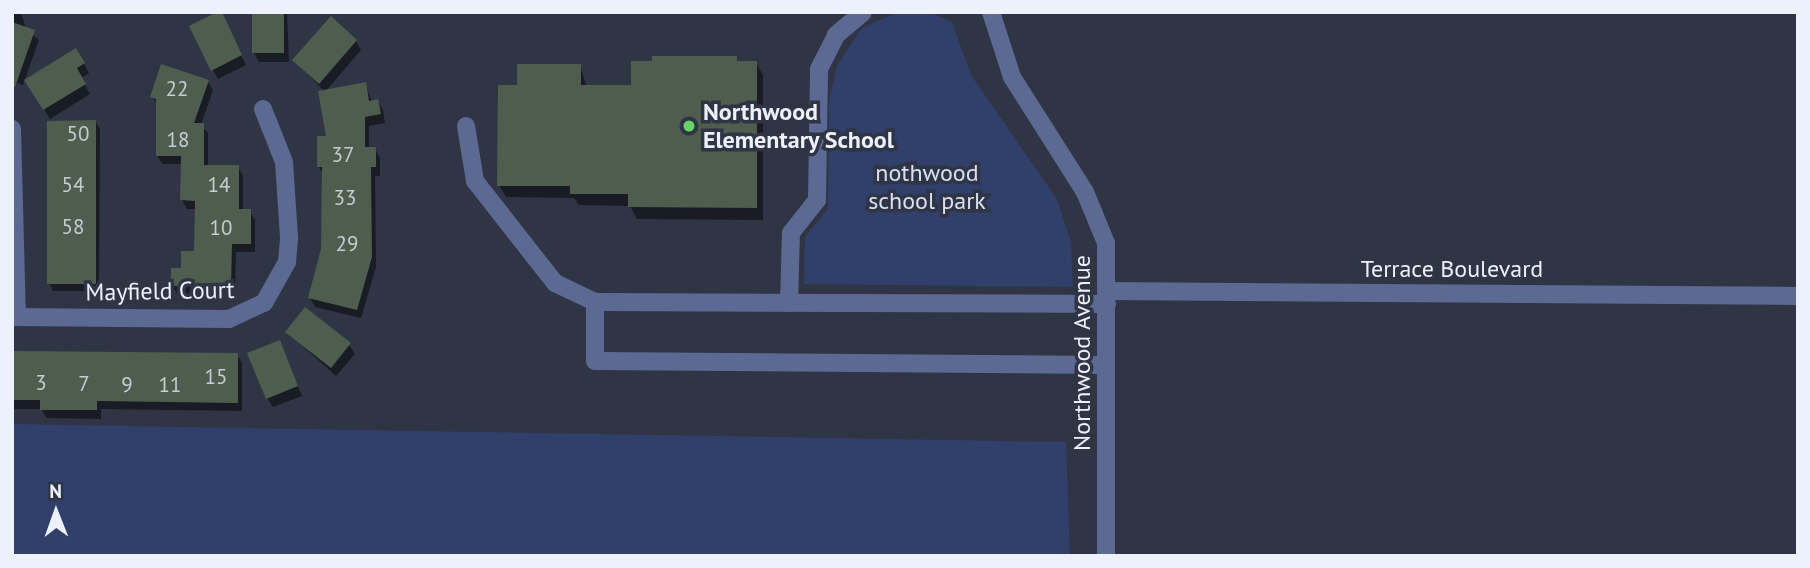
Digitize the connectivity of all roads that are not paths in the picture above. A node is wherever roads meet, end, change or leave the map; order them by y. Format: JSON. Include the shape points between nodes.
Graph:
{"nodes":[{"id":1,"x":863,"y":12,"type":"edge"},
{"id":2,"x":991,"y":12,"type":"edge"},
{"id":3,"x":263,"y":108,"type":"dead end"},
{"id":4,"x":466,"y":126,"type":"dead end"},
{"id":5,"x":12,"y":129,"type":"edge"},
{"id":6,"x":1798,"y":296,"type":"edge"},
{"id":7,"x":1107,"y":298,"type":"junction"},
{"id":8,"x":594,"y":302,"type":"junction"},
{"id":9,"x":789,"y":303,"type":"junction"},
{"id":10,"x":15,"y":317,"type":"edge"},
{"id":11,"x":1106,"y":365,"type":"junction"},
{"id":12,"x":1106,"y":556,"type":"edge"}],
"edges":[{"from":1,"to":9,"type":"street","via":[[836,35],[820,69],[817,200],[791,233]]},
{"from":2,"to":7,"type":"street","name":"Northwood Avenue","via":[[1012,77],[1096,212],[1106,243]]},
{"from":3,"to":10,"type":"street","name":"Mayfield Court","via":[[284,162],[289,237],[287,262],[264,303],[229,319]]},
{"from":4,"to":8,"type":"street","via":[[475,181],[555,283]]},
{"from":5,"to":10,"type":"street"},
{"from":6,"to":7,"type":"street","name":"Terrace Boulevard"},
{"from":7,"to":9,"type":"street","name":"Terrace Boulevard"},
{"from":7,"to":11,"type":"street","name":"Northwood Avenue"},
{"from":8,"to":9,"type":"street","name":"Terrace Boulevard"},
{"from":8,"to":11,"type":"street","via":[[595,361]]},
{"from":11,"to":12,"type":"street","name":"Northwood Avenue"}]}
